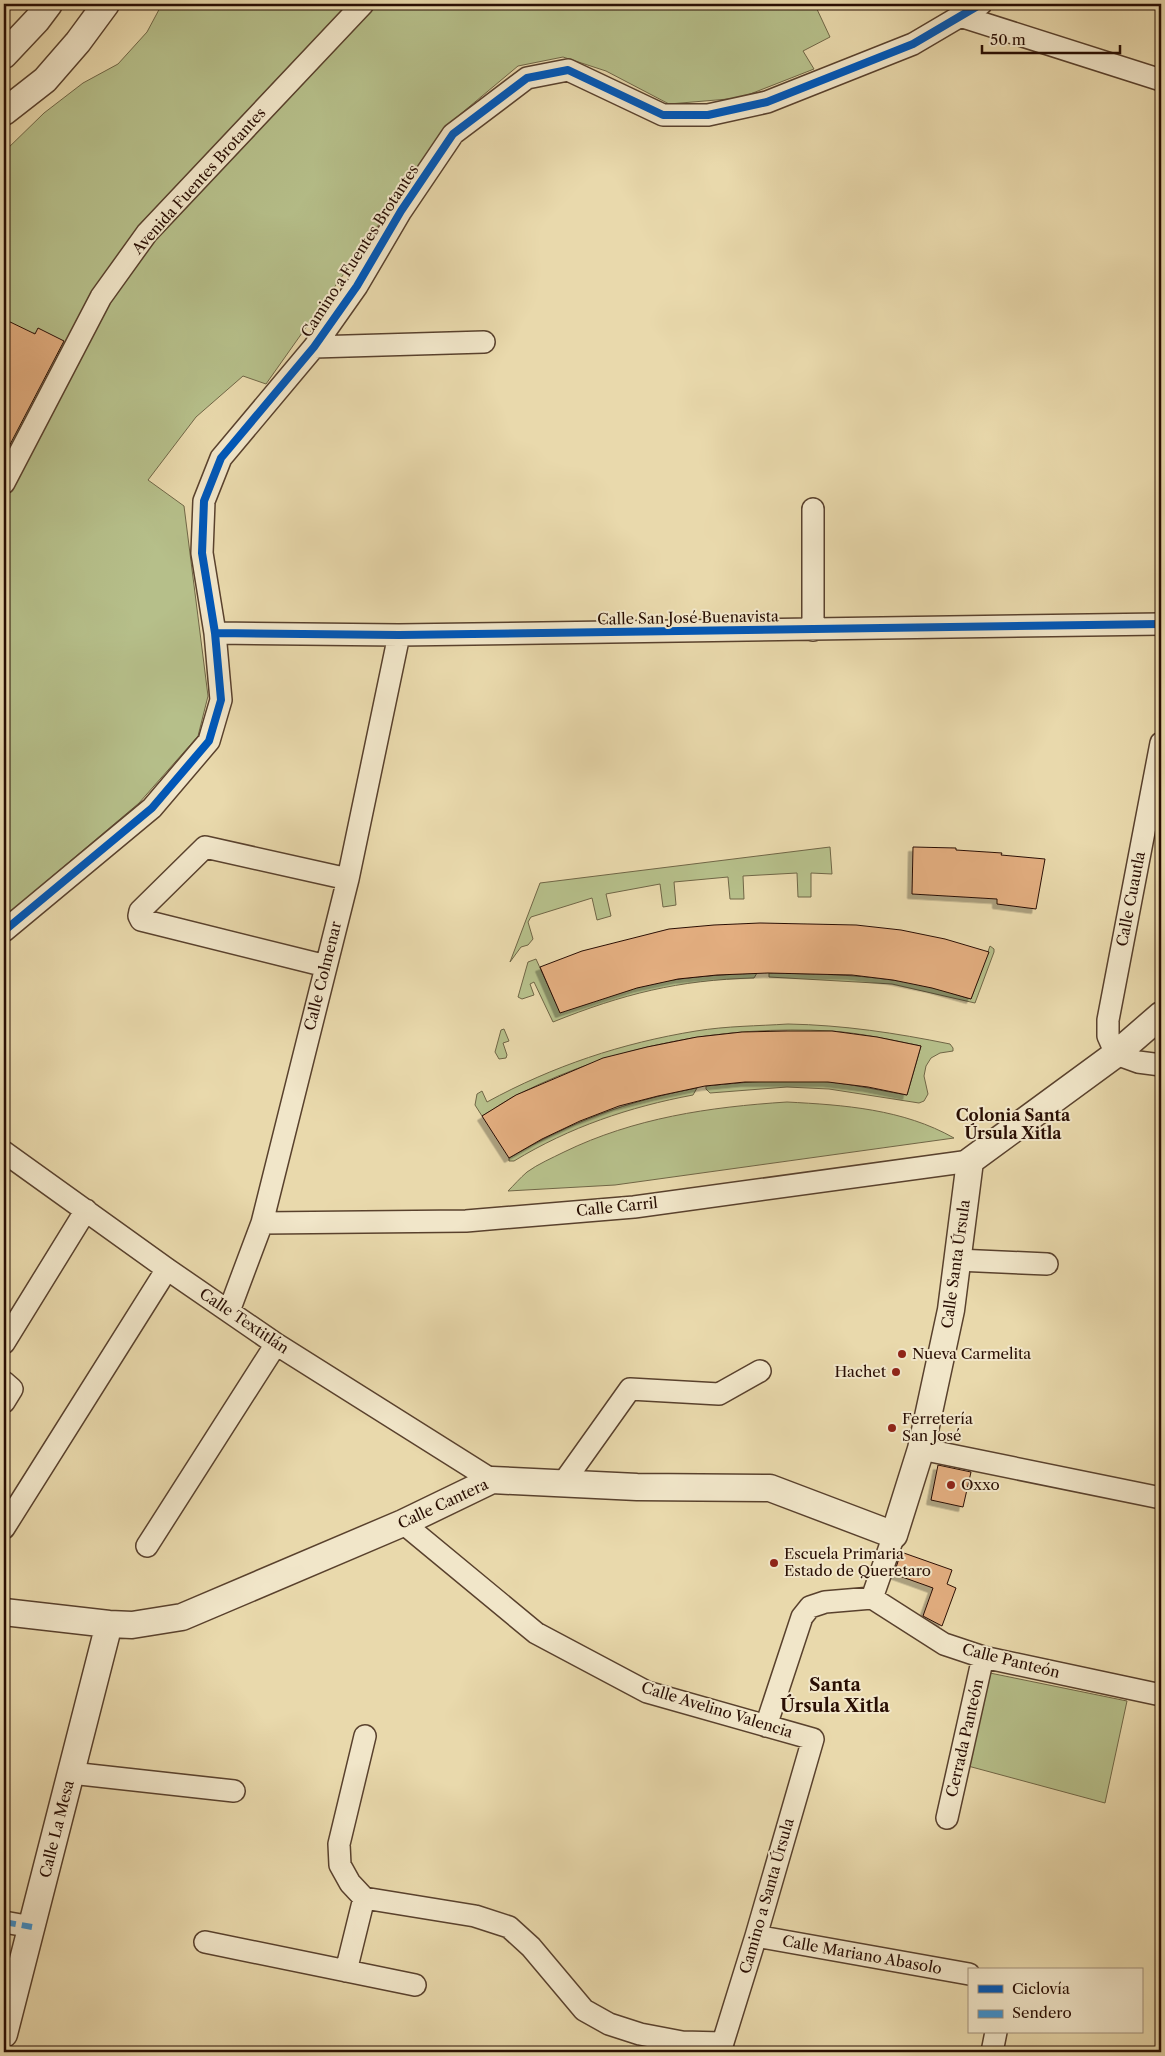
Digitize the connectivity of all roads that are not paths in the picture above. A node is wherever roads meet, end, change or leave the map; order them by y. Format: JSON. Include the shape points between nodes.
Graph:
{"nodes":[{"id":1,"x":49,"y":4,"type":"edge"},
{"id":2,"x":106,"y":4,"type":"edge"},
{"id":3,"x":363,"y":4,"type":"edge"},
{"id":4,"x":981,"y":4,"type":"edge"},
{"id":5,"x":960,"y":16,"type":"junction"},
{"id":6,"x":4,"y":55,"type":"edge"},
{"id":7,"x":1161,"y":80,"type":"edge"},
{"id":8,"x":4,"y":112,"type":"edge"},
{"id":9,"x":484,"y":342,"type":"dead end"},
{"id":10,"x":314,"y":347,"type":"junction"},
{"id":11,"x":4,"y":483,"type":"edge"},
{"id":12,"x":813,"y":509,"type":"dead end"},
{"id":13,"x":1161,"y":624,"type":"edge"},
{"id":14,"x":812,"y":630,"type":"junction"},
{"id":15,"x":214,"y":633,"type":"junction"},
{"id":16,"x":399,"y":635,"type":"junction"},
{"id":17,"x":1161,"y":743,"type":"edge"},
{"id":18,"x":348,"y":879,"type":"junction"},
{"id":19,"x":4,"y":932,"type":"edge"},
{"id":20,"x":326,"y":966,"type":"junction"},
{"id":21,"x":1161,"y":1015,"type":"edge"},
{"id":22,"x":1116,"y":1054,"type":"junction"},
{"id":23,"x":1161,"y":1065,"type":"edge"},
{"id":24,"x":4,"y":1152,"type":"edge"},
{"id":25,"x":970,"y":1161,"type":"junction"},
{"id":26,"x":86,"y":1210,"type":"junction"},
{"id":27,"x":262,"y":1223,"type":"junction"},
{"id":28,"x":957,"y":1260,"type":"junction"},
{"id":29,"x":1047,"y":1264,"type":"dead end"},
{"id":30,"x":167,"y":1269,"type":"junction"},
{"id":31,"x":229,"y":1311,"type":"junction"},
{"id":32,"x":4,"y":1343,"type":"edge"},
{"id":33,"x":276,"y":1344,"type":"junction"},
{"id":34,"x":760,"y":1371,"type":"dead end"},
{"id":35,"x":4,"y":1382,"type":"edge"},
{"id":36,"x":4,"y":1402,"type":"edge"},
{"id":37,"x":921,"y":1449,"type":"junction"},
{"id":38,"x":492,"y":1480,"type":"junction"},
{"id":39,"x":563,"y":1483,"type":"junction"},
{"id":40,"x":1161,"y":1498,"type":"edge"},
{"id":41,"x":403,"y":1523,"type":"junction"},
{"id":42,"x":4,"y":1528,"type":"edge"},
{"id":43,"x":894,"y":1535,"type":"junction"},
{"id":44,"x":148,"y":1546,"type":"dead end"},
{"id":45,"x":872,"y":1598,"type":"junction"},
{"id":46,"x":4,"y":1612,"type":"edge"},
{"id":47,"x":109,"y":1624,"type":"junction"},
{"id":48,"x":983,"y":1657,"type":"junction"},
{"id":49,"x":1161,"y":1695,"type":"edge"},
{"id":50,"x":766,"y":1726,"type":"junction"},
{"id":51,"x":366,"y":1736,"type":"dead end"},
{"id":52,"x":813,"y":1739,"type":"joint"},
{"id":53,"x":71,"y":1773,"type":"junction"},
{"id":54,"x":234,"y":1791,"type":"dead end"},
{"id":55,"x":947,"y":1818,"type":"dead end"},
{"id":56,"x":364,"y":1898,"type":"junction"},
{"id":57,"x":4,"y":1922,"type":"edge"},
{"id":58,"x":32,"y":1927,"type":"junction"},
{"id":59,"x":756,"y":1936,"type":"junction"},
{"id":60,"x":205,"y":1942,"type":"dead end"},
{"id":61,"x":346,"y":1971,"type":"junction"},
{"id":62,"x":968,"y":1974,"type":"edge"},
{"id":63,"x":415,"y":1985,"type":"dead end"},
{"id":64,"x":4,"y":2029,"type":"edge"},
{"id":65,"x":996,"y":2034,"type":"edge"},
{"id":66,"x":721,"y":2048,"type":"edge"},
{"id":67,"x":992,"y":2052,"type":"edge"}],
"edges":[{"from":1,"to":6,"type":"street"},
{"from":2,"to":8,"type":"street","via":[[45,80]]},
{"from":3,"to":11,"type":"street","name":"Avenida Fuentes Brotantes","via":[[148,233],[102,297]]},
{"from":4,"to":5,"type":"street","name":"Camino a Fuentes Brotantes"},
{"from":5,"to":7,"type":"street"},
{"from":5,"to":10,"type":"street","name":"Camino a Fuentes Brotantes","via":[[913,44],[767,102],[708,115],[663,115],[568,70],[527,78],[453,134]]},
{"from":9,"to":10,"type":"street"},
{"from":10,"to":15,"type":"street","name":"Camino a Fuentes Brotantes","via":[[222,458],[204,501],[202,553]]},
{"from":12,"to":14,"type":"street"},
{"from":13,"to":14,"type":"street","name":"Calle San José Buenavista"},
{"from":14,"to":16,"type":"street","name":"Calle San José Buenavista"},
{"from":15,"to":16,"type":"street","name":"Calle San José Buenavista"},
{"from":15,"to":19,"type":"street","name":"Camino a Fuentes Brotantes","via":[[221,700],[209,741],[152,808]]},
{"from":16,"to":18,"type":"street","name":"Calle Colmenar"},
{"from":17,"to":22,"type":"street","name":"Calle Cuautla","via":[[1108,1020],[1108,1036]]},
{"from":18,"to":20,"type":"street","name":"Calle Colmenar"},
{"from":18,"to":20,"type":"street","via":[[205,847],[140,911],[141,920]]},
{"from":20,"to":27,"type":"street","name":"Calle Colmenar"},
{"from":21,"to":22,"type":"street"},
{"from":22,"to":23,"type":"street","via":[[1138,1062]]},
{"from":22,"to":25,"type":"street"},
{"from":24,"to":26,"type":"street","name":"Calle Textitlán"},
{"from":25,"to":27,"type":"street","name":"Calle Carril","via":[[624,1208],[466,1221]]},
{"from":25,"to":28,"type":"street","name":"Calle Santa Úrsula"},
{"from":26,"to":30,"type":"street","name":"Calle Textitlán"},
{"from":26,"to":32,"type":"street"},
{"from":27,"to":31,"type":"street","name":"Calle Colmenar"},
{"from":28,"to":29,"type":"street"},
{"from":28,"to":37,"type":"street","name":"Calle Santa Úrsula","via":[[951,1310]]},
{"from":30,"to":31,"type":"street","name":"Calle Textitlán"},
{"from":30,"to":42,"type":"street"},
{"from":31,"to":33,"type":"street","name":"Calle Textitlán"},
{"from":33,"to":38,"type":"street","name":"Calle Textitlán"},
{"from":33,"to":44,"type":"street"},
{"from":34,"to":39,"type":"street","via":[[719,1394],[630,1389]]},
{"from":35,"to":36,"type":"street","via":[[12,1389]]},
{"from":37,"to":40,"type":"street"},
{"from":37,"to":43,"type":"street","name":"Calle Santa Úrsula"},
{"from":38,"to":39,"type":"street","name":"Calle Cantera"},
{"from":38,"to":41,"type":"street","name":"Calle Cantera"},
{"from":39,"to":43,"type":"street","name":"Calle Cantera","via":[[770,1488]]},
{"from":41,"to":47,"type":"street","name":"Calle Cantera","via":[[182,1617],[132,1625]]},
{"from":41,"to":50,"type":"street","name":"Calle Avelino Valencia","via":[[536,1633],[647,1692]]},
{"from":43,"to":45,"type":"street","name":"Calle Santa Úrsula"},
{"from":45,"to":48,"type":"street","name":"Calle Panteón","via":[[944,1644]]},
{"from":45,"to":50,"type":"street","via":[[825,1602],[810,1607],[802,1617]]},
{"from":46,"to":47,"type":"street","name":"Calle Cantera"},
{"from":47,"to":53,"type":"street","name":"Calle La Mesa"},
{"from":48,"to":49,"type":"street","name":"Calle Panteón"},
{"from":48,"to":55,"type":"street","name":"Cerrada Panteón"},
{"from":50,"to":52,"type":"street","name":"Calle Avelino Valencia"},
{"from":51,"to":56,"type":"street","via":[[339,1844],[340,1865]]},
{"from":52,"to":59,"type":"street","name":"Camino a Santa Úrsula"},
{"from":53,"to":54,"type":"street"},
{"from":53,"to":58,"type":"street","name":"Calle La Mesa"},
{"from":56,"to":61,"type":"street"},
{"from":56,"to":66,"type":"street","via":[[475,1916],[509,1927],[531,1947],[584,2010],[609,2024],[640,2034]]},
{"from":57,"to":58,"type":"street"},
{"from":58,"to":64,"type":"street","name":"Calle La Mesa"},
{"from":59,"to":62,"type":"street","name":"Calle Mariano Abasolo"},
{"from":59,"to":66,"type":"street","name":"Camino a Santa Úrsula"},
{"from":60,"to":61,"type":"street"},
{"from":61,"to":63,"type":"street"},
{"from":65,"to":67,"type":"street"}]}
